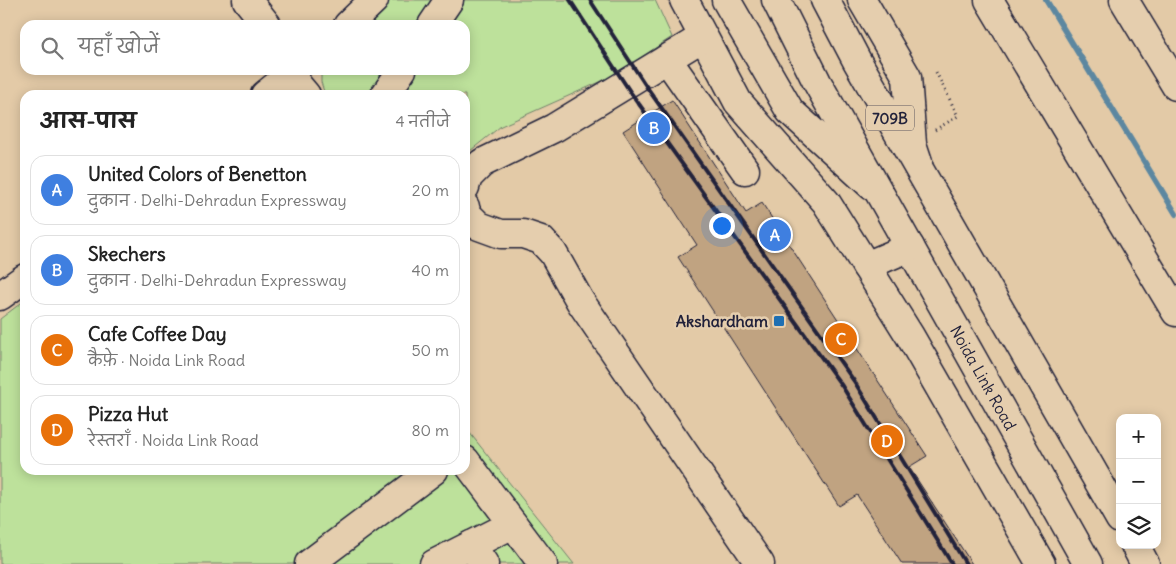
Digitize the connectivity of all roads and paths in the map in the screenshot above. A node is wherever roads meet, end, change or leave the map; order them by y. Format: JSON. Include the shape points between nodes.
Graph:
{"nodes":[{"id":1,"x":247,"y":0,"type":"edge"},
{"id":2,"x":374,"y":0,"type":"edge"},
{"id":3,"x":449,"y":0,"type":"edge"},
{"id":4,"x":684,"y":0,"type":"edge"},
{"id":5,"x":726,"y":0,"type":"edge"},
{"id":6,"x":776,"y":0,"type":"edge"},
{"id":7,"x":826,"y":0,"type":"edge"},
{"id":8,"x":862,"y":0,"type":"edge"},
{"id":9,"x":989,"y":0,"type":"edge"},
{"id":10,"x":1124,"y":0,"type":"edge"},
{"id":11,"x":263,"y":20,"type":"edge"},
{"id":12,"x":353,"y":20,"type":"edge"},
{"id":13,"x":435,"y":20,"type":"edge"},
{"id":14,"x":704,"y":37,"type":"junction"},
{"id":15,"x":667,"y":59,"type":"junction"},
{"id":16,"x":936,"y":72,"type":"dead end"},
{"id":17,"x":399,"y":75,"type":"edge"},
{"id":18,"x":297,"y":80,"type":"edge"},
{"id":19,"x":1176,"y":86,"type":"edge"},
{"id":20,"x":276,"y":90,"type":"edge"},
{"id":21,"x":388,"y":90,"type":"edge"},
{"id":22,"x":958,"y":116,"type":"dead end"},
{"id":23,"x":745,"y":170,"type":"dead end"},
{"id":24,"x":470,"y":175,"type":"edge"},
{"id":25,"x":922,"y":176,"type":"junction"},
{"id":26,"x":879,"y":192,"type":"junction"},
{"id":27,"x":470,"y":217,"type":"edge"},
{"id":28,"x":910,"y":246,"type":"junction"},
{"id":29,"x":866,"y":266,"type":"junction"},
{"id":30,"x":20,"y":282,"type":"edge"},
{"id":31,"x":0,"y":296,"type":"edge"},
{"id":32,"x":1176,"y":312,"type":"edge"},
{"id":33,"x":470,"y":467,"type":"edge"},
{"id":34,"x":417,"y":475,"type":"edge"},
{"id":35,"x":404,"y":479,"type":"edge"},
{"id":36,"x":1116,"y":512,"type":"edge"},
{"id":37,"x":513,"y":524,"type":"junction"},
{"id":38,"x":1137,"y":549,"type":"edge"},
{"id":39,"x":478,"y":555,"type":"edge"},
{"id":40,"x":309,"y":564,"type":"edge"},
{"id":41,"x":434,"y":564,"type":"edge"},
{"id":42,"x":543,"y":564,"type":"edge"},
{"id":43,"x":760,"y":564,"type":"edge"},
{"id":44,"x":1041,"y":564,"type":"edge"},
{"id":45,"x":1088,"y":564,"type":"edge"},
{"id":46,"x":1145,"y":564,"type":"edge"}],
"edges":[{"from":1,"to":11,"type":"main road"},
{"from":2,"to":12,"type":"main road"},
{"from":3,"to":13,"type":"main road"},
{"from":4,"to":14,"type":"main road"},
{"from":5,"to":26,"type":"main road","via":[[790,111]]},
{"from":6,"to":26,"type":"main road","number":"709B","via":[[817,82]]},
{"from":7,"to":25,"type":"main road","number":"709B"},
{"from":8,"to":25,"type":"main road","via":[[907,76],[912,144]]},
{"from":9,"to":32,"type":"main road"},
{"from":10,"to":19,"type":"main road"},
{"from":14,"to":15,"type":"main road"},
{"from":14,"to":29,"type":"main road","via":[[738,102],[826,202]]},
{"from":15,"to":23,"type":"main road"},
{"from":15,"to":24,"type":"main road","via":[[554,128],[482,163]]},
{"from":16,"to":22,"type":"path"},
{"from":17,"to":21,"type":"main road"},
{"from":18,"to":20,"type":"main road"},
{"from":25,"to":36,"type":"main road"},
{"from":26,"to":28,"type":"main road","name":"Noida Link Road"},
{"from":27,"to":43,"type":"main road","via":[[479,226],[501,234],[523,234],[541,240],[553,253],[580,301]]},
{"from":28,"to":29,"type":"main road"},
{"from":28,"to":45,"type":"main road","name":"Noida Link Road"},
{"from":29,"to":44,"type":"main road"},
{"from":30,"to":31,"type":"main road"},
{"from":33,"to":37,"type":"main road"},
{"from":34,"to":35,"type":"main road"},
{"from":35,"to":40,"type":"main road"},
{"from":37,"to":39,"type":"main road"},
{"from":37,"to":42,"type":"main road"},
{"from":38,"to":46,"type":"main road"},
{"from":39,"to":41,"type":"main road"}]}
